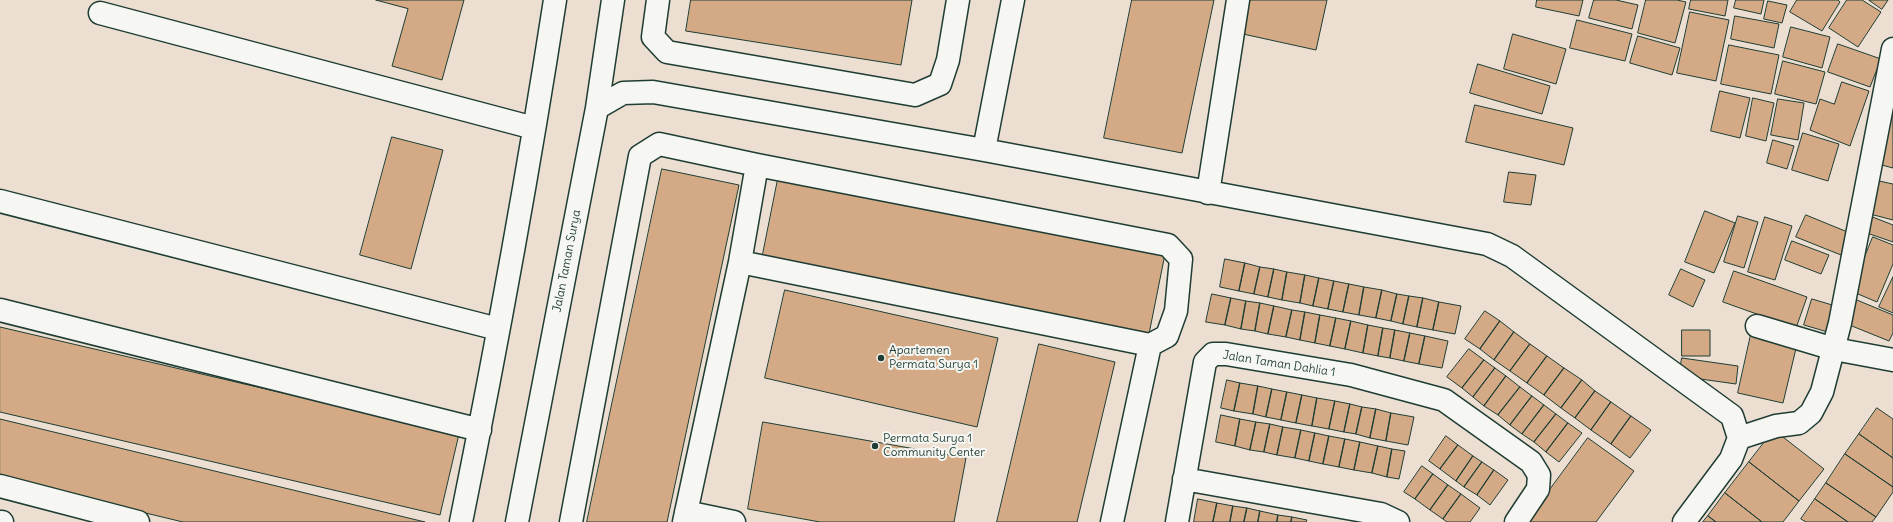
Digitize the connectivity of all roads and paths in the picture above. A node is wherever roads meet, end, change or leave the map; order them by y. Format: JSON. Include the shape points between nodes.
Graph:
{"nodes":[{"id":1,"x":555,"y":0,"type":"edge"},
{"id":2,"x":613,"y":0,"type":"edge"},
{"id":3,"x":658,"y":0,"type":"edge"},
{"id":4,"x":958,"y":0,"type":"edge"},
{"id":5,"x":1013,"y":0,"type":"edge"},
{"id":6,"x":1238,"y":0,"type":"edge"},
{"id":7,"x":100,"y":13,"type":"dead end"},
{"id":8,"x":1893,"y":49,"type":"edge"},
{"id":9,"x":597,"y":108,"type":"junction"},
{"id":10,"x":534,"y":128,"type":"junction"},
{"id":11,"x":984,"y":150,"type":"junction"},
{"id":12,"x":757,"y":165,"type":"junction"},
{"id":13,"x":1208,"y":192,"type":"junction"},
{"id":14,"x":0,"y":201,"type":"edge"},
{"id":15,"x":740,"y":262,"type":"junction"},
{"id":16,"x":0,"y":310,"type":"edge"},
{"id":17,"x":1757,"y":326,"type":"dead end"},
{"id":18,"x":498,"y":329,"type":"junction"},
{"id":19,"x":1150,"y":345,"type":"junction"},
{"id":20,"x":1834,"y":348,"type":"junction"},
{"id":21,"x":1893,"y":360,"type":"edge"},
{"id":22,"x":480,"y":430,"type":"junction"},
{"id":23,"x":1739,"y":438,"type":"junction"},
{"id":24,"x":1184,"y":479,"type":"junction"},
{"id":25,"x":0,"y":486,"type":"edge"},
{"id":26,"x":685,"y":517,"type":"edge"},
{"id":27,"x":138,"y":522,"type":"edge"},
{"id":28,"x":461,"y":522,"type":"edge"},
{"id":29,"x":517,"y":522,"type":"edge"},
{"id":30,"x":571,"y":522,"type":"edge"},
{"id":31,"x":734,"y":522,"type":"edge"},
{"id":32,"x":1112,"y":522,"type":"edge"},
{"id":33,"x":1177,"y":522,"type":"edge"},
{"id":34,"x":1398,"y":522,"type":"edge"},
{"id":35,"x":1516,"y":522,"type":"edge"},
{"id":36,"x":1684,"y":522,"type":"edge"}],
"edges":[{"from":1,"to":10,"type":"street"},
{"from":2,"to":9,"type":"street","name":"Jalan Taman Surya"},
{"from":3,"to":4,"type":"street","via":[[653,37],[667,52],[915,95],[940,84],[948,60]]},
{"from":5,"to":11,"type":"street"},
{"from":6,"to":13,"type":"street"},
{"from":7,"to":10,"type":"street"},
{"from":8,"to":20,"type":"street"},
{"from":9,"to":11,"type":"street","via":[[623,93],[653,92]]},
{"from":9,"to":29,"type":"street","name":"Jalan Taman Surya"},
{"from":10,"to":18,"type":"street"},
{"from":11,"to":13,"type":"street"},
{"from":12,"to":15,"type":"street"},
{"from":12,"to":19,"type":"street","via":[[1168,245],[1181,258],[1176,311],[1167,336]]},
{"from":12,"to":30,"type":"street","via":[[659,144],[640,156]]},
{"from":13,"to":23,"type":"street","via":[[1487,244],[1512,256],[1732,416]]},
{"from":14,"to":18,"type":"street"},
{"from":15,"to":19,"type":"street"},
{"from":15,"to":26,"type":"street"},
{"from":16,"to":22,"type":"street"},
{"from":17,"to":20,"type":"street"},
{"from":18,"to":22,"type":"street"},
{"from":19,"to":32,"type":"street"},
{"from":20,"to":21,"type":"street"},
{"from":20,"to":23,"type":"street","via":[[1822,392],[1811,413],[1798,422]]},
{"from":22,"to":28,"type":"street"},
{"from":23,"to":36,"type":"street","via":[[1731,459]]},
{"from":24,"to":33,"type":"street","name":"Jalan Taman Dahlia 1"},
{"from":24,"to":34,"type":"street","via":[[1381,514]]},
{"from":24,"to":35,"type":"street","name":"Jalan Taman Dahlia 1","via":[[1205,362],[1213,354],[1226,354],[1351,375],[1444,400],[1531,462],[1540,475],[1538,488]]},
{"from":25,"to":27,"type":"street"},
{"from":26,"to":31,"type":"street"}]}
